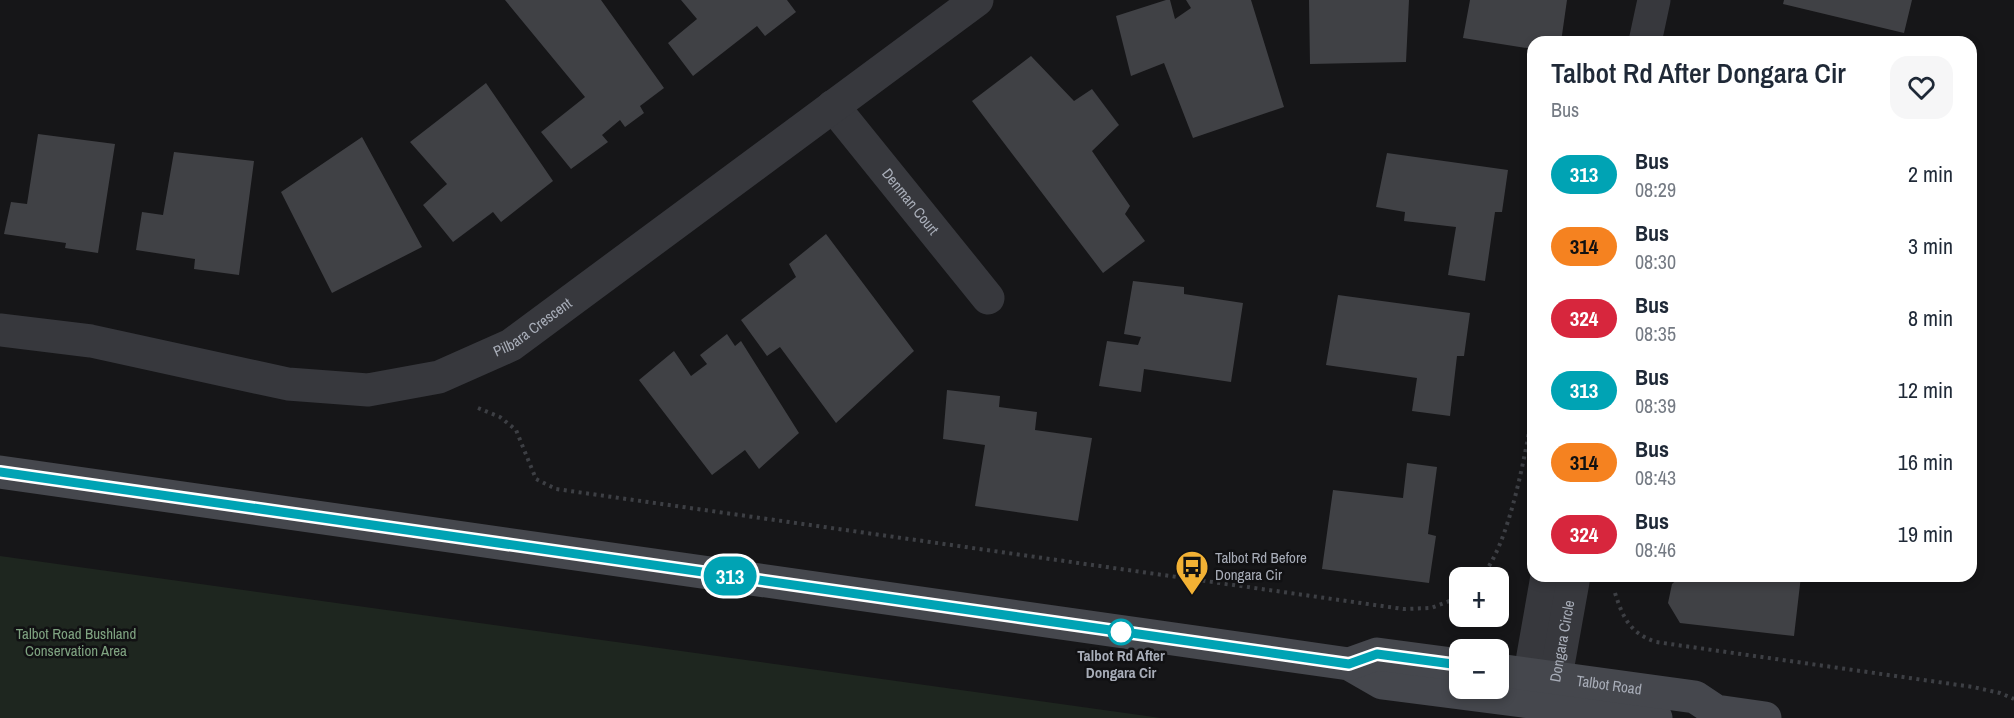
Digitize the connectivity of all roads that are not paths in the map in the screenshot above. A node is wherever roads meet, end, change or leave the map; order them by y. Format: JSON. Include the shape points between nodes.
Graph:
{"nodes":[{"id":1,"x":977,"y":0,"type":"edge"},
{"id":2,"x":1654,"y":0,"type":"edge"},
{"id":3,"x":1646,"y":36,"type":"edge"},
{"id":4,"x":833,"y":106,"type":"junction"},
{"id":5,"x":988,"y":298,"type":"dead end"},
{"id":6,"x":0,"y":330,"type":"edge"},
{"id":7,"x":0,"y":472,"type":"edge"},
{"id":8,"x":1546,"y":582,"type":"edge"},
{"id":9,"x":1572,"y":582,"type":"edge"},
{"id":10,"x":1349,"y":664,"type":"junction"},
{"id":11,"x":1449,"y":664,"type":"edge"},
{"id":12,"x":1532,"y":685,"type":"edge"},
{"id":13,"x":1709,"y":714,"type":"edge"},
{"id":14,"x":1656,"y":718,"type":"edge"},
{"id":15,"x":1765,"y":718,"type":"edge"}],
"edges":[{"from":1,"to":4,"type":"street","name":"Pilbara Crescent"},
{"from":2,"to":3,"type":"street"},
{"from":4,"to":5,"type":"street","name":"Denman Court"},
{"from":4,"to":6,"type":"street","name":"Pilbara Crescent","via":[[511,345],[439,377],[368,390],[288,384],[91,341]]},
{"from":7,"to":10,"type":"main road","name":"Talbot Road"},
{"from":8,"to":12,"type":"street","name":"Dongara Circle"},
{"from":9,"to":12,"type":"street","name":"Dongara Circle"},
{"from":10,"to":11,"type":"main road","name":"Talbot Road","via":[[1377,654]]},
{"from":10,"to":12,"type":"main road","name":"Talbot Road","via":[[1382,683]]},
{"from":12,"to":13,"type":"main road","name":"Talbot Road","via":[[1695,697]]},
{"from":12,"to":14,"type":"main road","name":"Talbot Road"},
{"from":13,"to":15,"type":"main road","name":"Talbot Road"}]}
